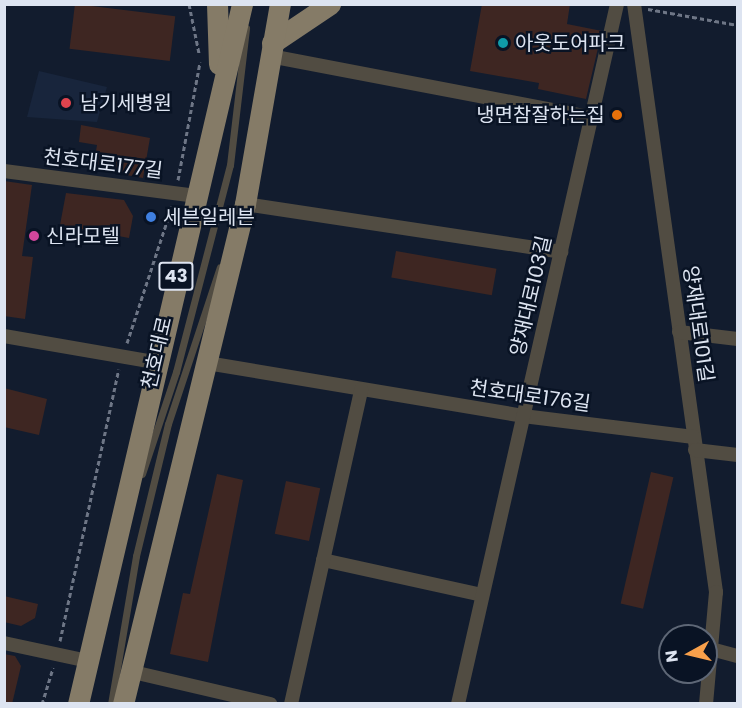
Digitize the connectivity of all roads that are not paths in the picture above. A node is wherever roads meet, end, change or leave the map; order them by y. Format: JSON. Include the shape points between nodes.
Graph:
{"nodes":[{"id":1,"x":216,"y":4,"type":"edge"},
{"id":2,"x":242,"y":4,"type":"edge"},
{"id":3,"x":248,"y":4,"type":"edge"},
{"id":4,"x":280,"y":4,"type":"edge"},
{"id":5,"x":330,"y":4,"type":"edge"},
{"id":6,"x":617,"y":4,"type":"edge"},
{"id":7,"x":635,"y":5,"type":"edge"},
{"id":8,"x":271,"y":50,"type":"junction"},
{"id":9,"x":219,"y":101,"type":"junction"},
{"id":10,"x":591,"y":117,"type":"junction"},
{"id":11,"x":4,"y":171,"type":"edge"},
{"id":12,"x":196,"y":196,"type":"junction"},
{"id":13,"x":245,"y":204,"type":"junction"},
{"id":14,"x":561,"y":252,"type":"junction"},
{"id":15,"x":679,"y":332,"type":"junction"},
{"id":16,"x":4,"y":336,"type":"edge"},
{"id":17,"x":738,"y":339,"type":"edge"},
{"id":18,"x":155,"y":362,"type":"junction"},
{"id":19,"x":207,"y":363,"type":"junction"},
{"id":20,"x":361,"y":390,"type":"junction"},
{"id":21,"x":523,"y":416,"type":"junction"},
{"id":22,"x":695,"y":444,"type":"junction"},
{"id":23,"x":738,"y":455,"type":"edge"},
{"id":24,"x":113,"y":548,"type":"junction"},
{"id":25,"x":323,"y":560,"type":"junction"},
{"id":26,"x":482,"y":596,"type":"junction"},
{"id":27,"x":713,"y":624,"type":"edge"},
{"id":28,"x":4,"y":643,"type":"edge"},
{"id":29,"x":718,"y":651,"type":"edge"},
{"id":30,"x":738,"y":656,"type":"edge"},
{"id":31,"x":88,"y":661,"type":"junction"},
{"id":32,"x":133,"y":672,"type":"junction"},
{"id":33,"x":708,"y":684,"type":"edge"},
{"id":34,"x":78,"y":704,"type":"edge"},
{"id":35,"x":111,"y":704,"type":"edge"},
{"id":36,"x":123,"y":704,"type":"edge"},
{"id":37,"x":270,"y":704,"type":"edge"},
{"id":38,"x":291,"y":704,"type":"edge"},
{"id":39,"x":458,"y":704,"type":"edge"},
{"id":40,"x":706,"y":704,"type":"edge"}],
"edges":[{"from":1,"to":9,"type":"main road"},
{"from":2,"to":9,"type":"main road","name":"천호대로","number":"43"},
{"from":3,"to":24,"type":"lane","via":[[228,175],[176,372]]},
{"from":4,"to":8,"type":"main road"},
{"from":5,"to":8,"type":"main road"},
{"from":6,"to":10,"type":"street","name":"양재대로103길"},
{"from":7,"to":15,"type":"street","name":"양재대로101길"},
{"from":8,"to":10,"type":"street"},
{"from":8,"to":13,"type":"main road"},
{"from":9,"to":12,"type":"main road","name":"천호대로","number":"43"},
{"from":10,"to":14,"type":"street","name":"양재대로103길"},
{"from":11,"to":12,"type":"street","name":"천호대로177길"},
{"from":12,"to":18,"type":"main road","name":"천호대로","number":"43"},
{"from":13,"to":14,"type":"street"},
{"from":13,"to":19,"type":"main road"},
{"from":13,"to":35,"type":"lane","via":[[206,303],[168,424],[136,556]]},
{"from":14,"to":21,"type":"street","name":"양재대로103길"},
{"from":15,"to":17,"type":"street"},
{"from":15,"to":22,"type":"street","name":"양재대로101길"},
{"from":16,"to":18,"type":"street"},
{"from":18,"to":24,"type":"main road","name":"천호대로","number":"43"},
{"from":19,"to":20,"type":"street","name":"천호대로176길"},
{"from":19,"to":32,"type":"main road"},
{"from":20,"to":21,"type":"street","name":"천호대로176길"},
{"from":20,"to":25,"type":"street"},
{"from":21,"to":22,"type":"street","name":"천호대로176길"},
{"from":21,"to":26,"type":"street","name":"양재대로103길"},
{"from":22,"to":23,"type":"street","name":"천호대로176길"},
{"from":22,"to":27,"type":"street","name":"양재대로101길","via":[[716,592]]},
{"from":24,"to":31,"type":"main road","name":"천호대로","number":"43"},
{"from":25,"to":26,"type":"street"},
{"from":25,"to":38,"type":"street"},
{"from":26,"to":39,"type":"street","name":"양재대로103길"},
{"from":28,"to":31,"type":"street"},
{"from":29,"to":30,"type":"street"},
{"from":31,"to":34,"type":"main road","name":"천호대로","number":"43"},
{"from":32,"to":36,"type":"main road"},
{"from":32,"to":37,"type":"street"},
{"from":33,"to":40,"type":"street","name":"양재대로101길"}]}
